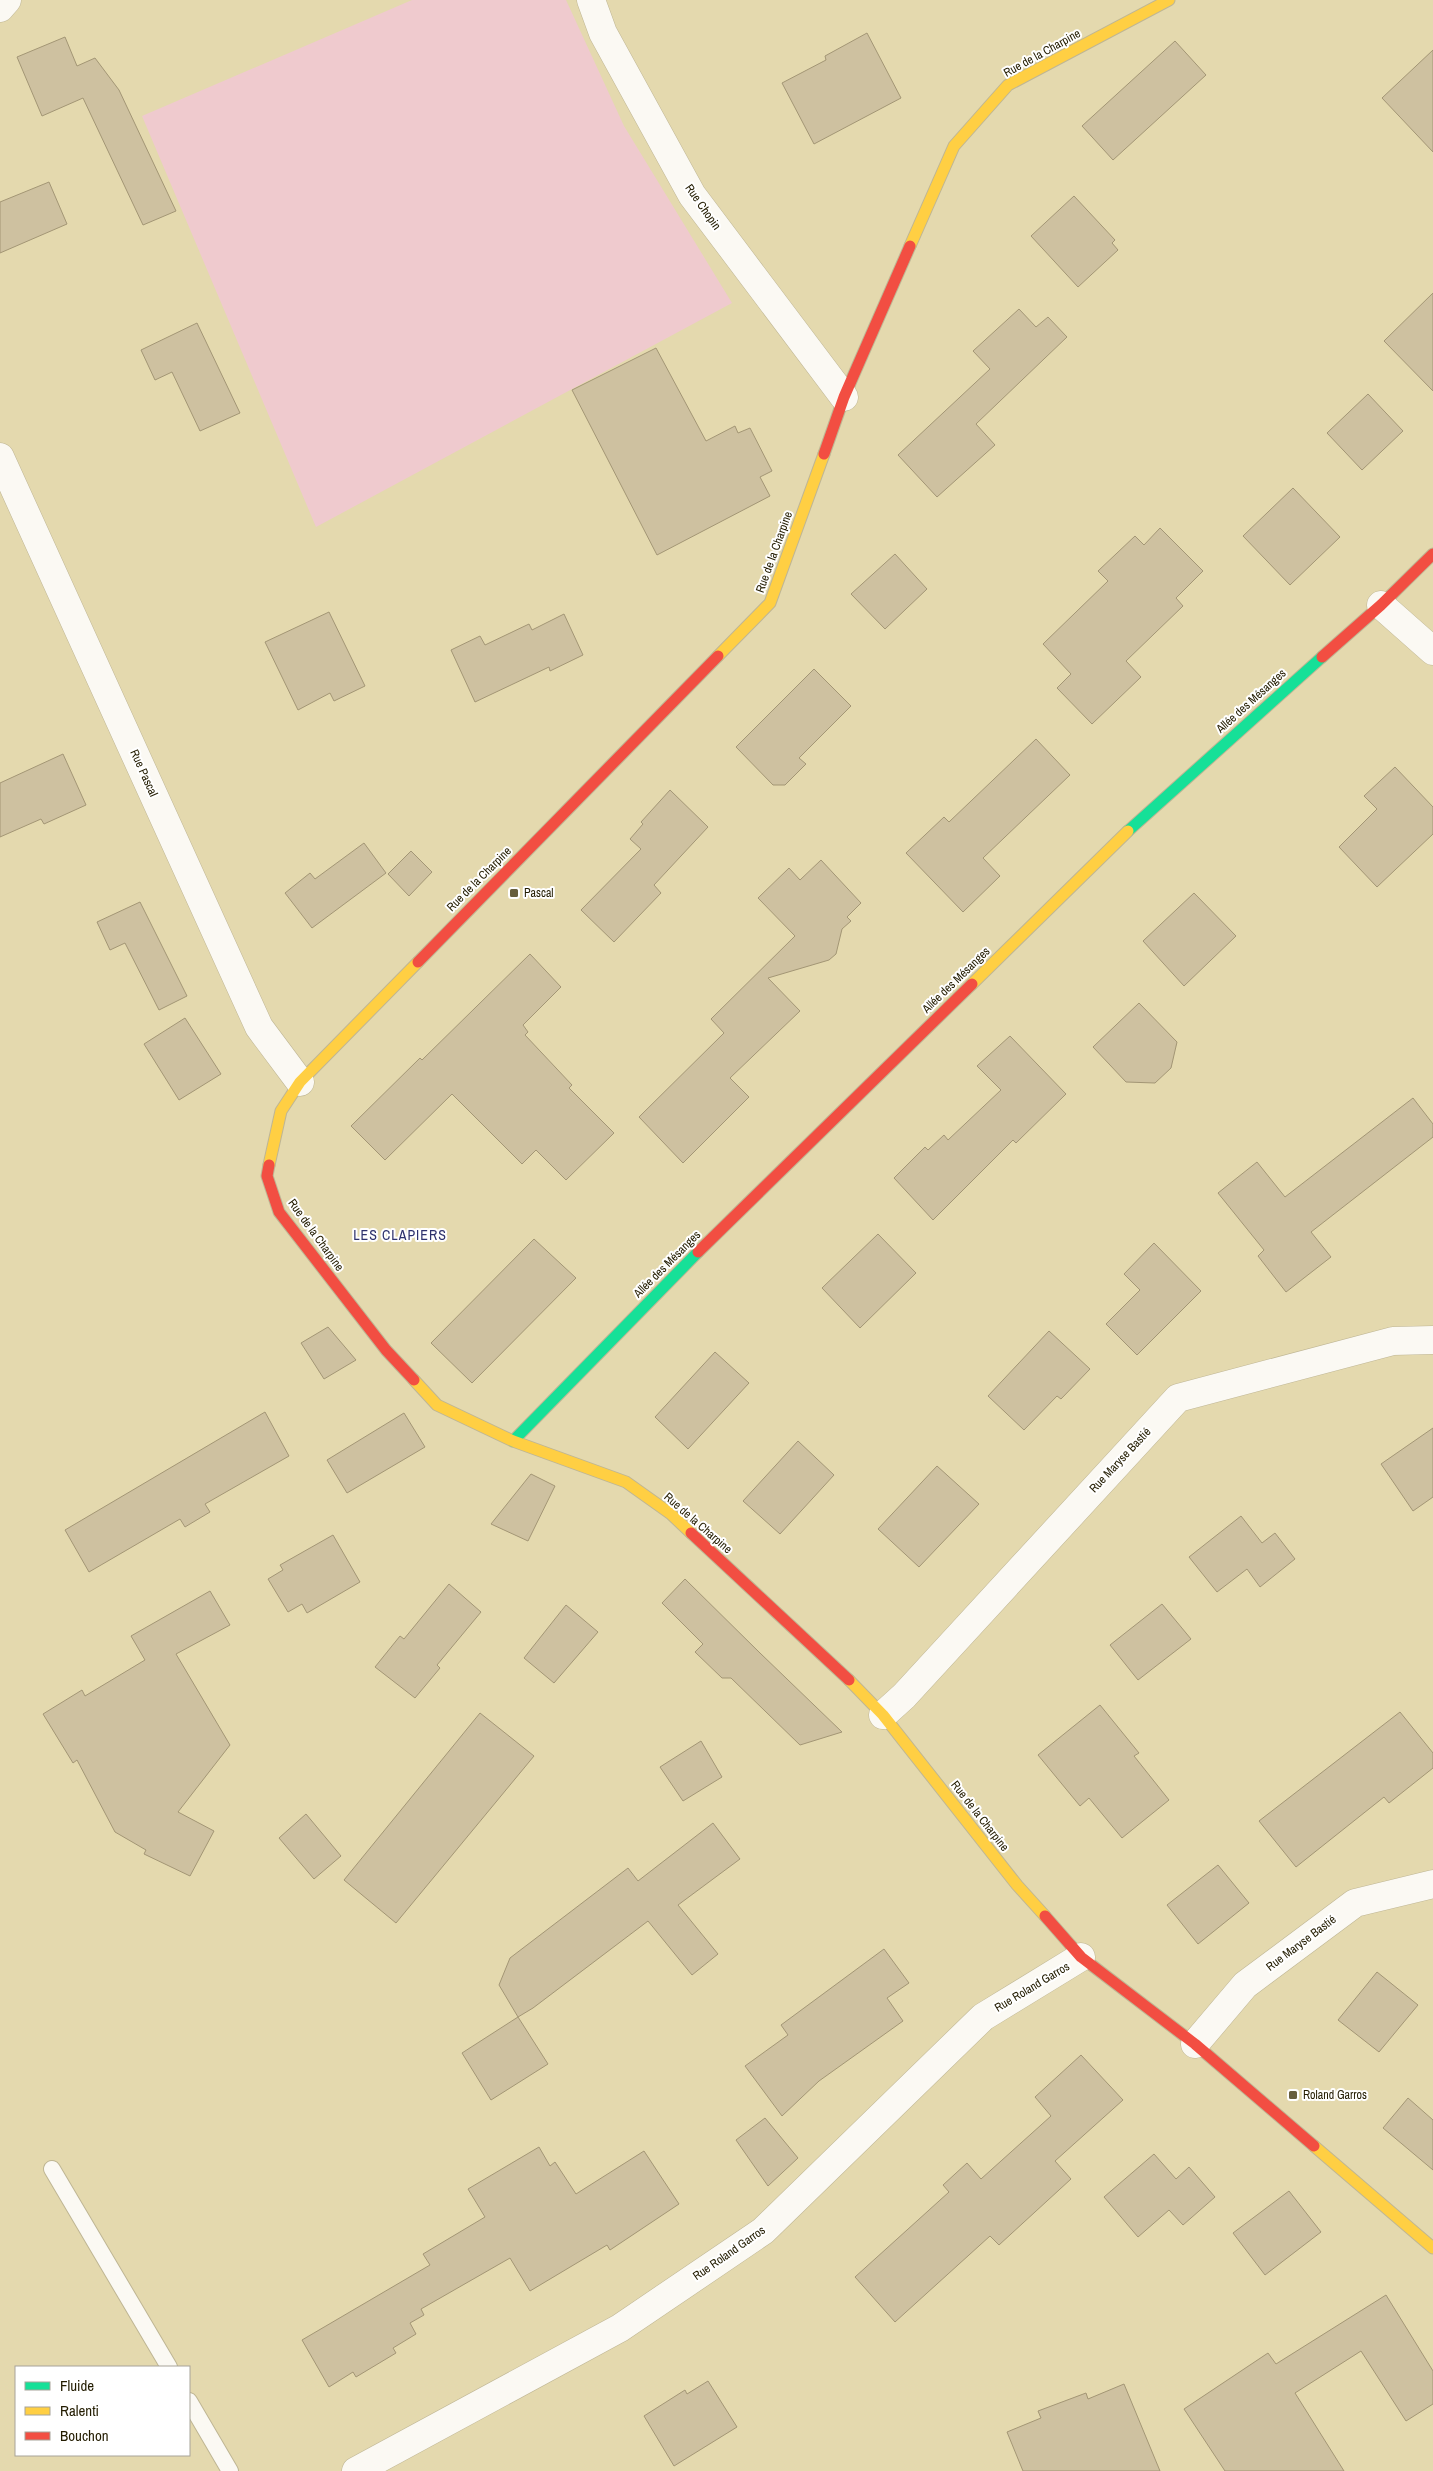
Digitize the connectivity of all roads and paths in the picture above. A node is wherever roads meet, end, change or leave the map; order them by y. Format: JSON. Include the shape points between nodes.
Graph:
{"nodes":[{"id":1,"x":7,"y":0,"type":"edge"},
{"id":2,"x":590,"y":0,"type":"edge"},
{"id":3,"x":1169,"y":0,"type":"edge"},
{"id":4,"x":0,"y":8,"type":"edge"},
{"id":5,"x":844,"y":397,"type":"junction"},
{"id":6,"x":0,"y":457,"type":"edge"},
{"id":7,"x":1433,"y":554,"type":"edge"},
{"id":8,"x":1381,"y":605,"type":"junction"},
{"id":9,"x":1433,"y":651,"type":"edge"},
{"id":10,"x":300,"y":1082,"type":"junction"},
{"id":11,"x":1433,"y":1340,"type":"edge"},
{"id":12,"x":513,"y":1441,"type":"junction"},
{"id":13,"x":883,"y":1715,"type":"junction"},
{"id":14,"x":1433,"y":1884,"type":"edge"},
{"id":15,"x":1081,"y":1957,"type":"junction"},
{"id":16,"x":1195,"y":2044,"type":"junction"},
{"id":17,"x":52,"y":2169,"type":"dead end"},
{"id":18,"x":1433,"y":2248,"type":"edge"},
{"id":19,"x":168,"y":2366,"type":"edge"},
{"id":20,"x":190,"y":2403,"type":"edge"},
{"id":21,"x":230,"y":2471,"type":"edge"},
{"id":22,"x":356,"y":2471,"type":"edge"}],
"edges":[{"from":1,"to":4,"type":"street"},
{"from":2,"to":5,"type":"street","name":"Rue Chopin","via":[[603,33],[692,195]]},
{"from":3,"to":5,"type":"street","name":"Rue de la Charpine","via":[[1008,85],[954,146]]},
{"from":5,"to":10,"type":"street","name":"Rue de la Charpine","via":[[770,603]]},
{"from":6,"to":10,"type":"street","name":"Rue Pascal","via":[[259,1027]]},
{"from":7,"to":8,"type":"street","name":"Allée des Mésanges"},
{"from":8,"to":9,"type":"street"},
{"from":8,"to":12,"type":"street","name":"Allée des Mésanges","via":[[1150,808],[646,1304]]},
{"from":10,"to":12,"type":"street","name":"Rue de la Charpine","via":[[282,1111],[266,1176],[279,1212],[386,1350],[437,1405]]},
{"from":11,"to":13,"type":"street","name":"Rue Maryse Bastié","via":[[1393,1341],[1178,1398]]},
{"from":12,"to":13,"type":"street","name":"Rue de la Charpine","via":[[626,1482],[671,1514]]},
{"from":13,"to":15,"type":"street","name":"Rue de la Charpine","via":[[1017,1885]]},
{"from":14,"to":16,"type":"street","name":"Rue Maryse Bastié","via":[[1355,1903],[1245,1985]]},
{"from":15,"to":16,"type":"street","name":"Rue de la Charpine"},
{"from":15,"to":22,"type":"street","name":"Rue Roland Garros","via":[[983,2017],[763,2230],[620,2328]]},
{"from":16,"to":18,"type":"street","name":"Rue de la Charpine"},
{"from":17,"to":19,"type":"lane"},
{"from":20,"to":21,"type":"lane"}]}
